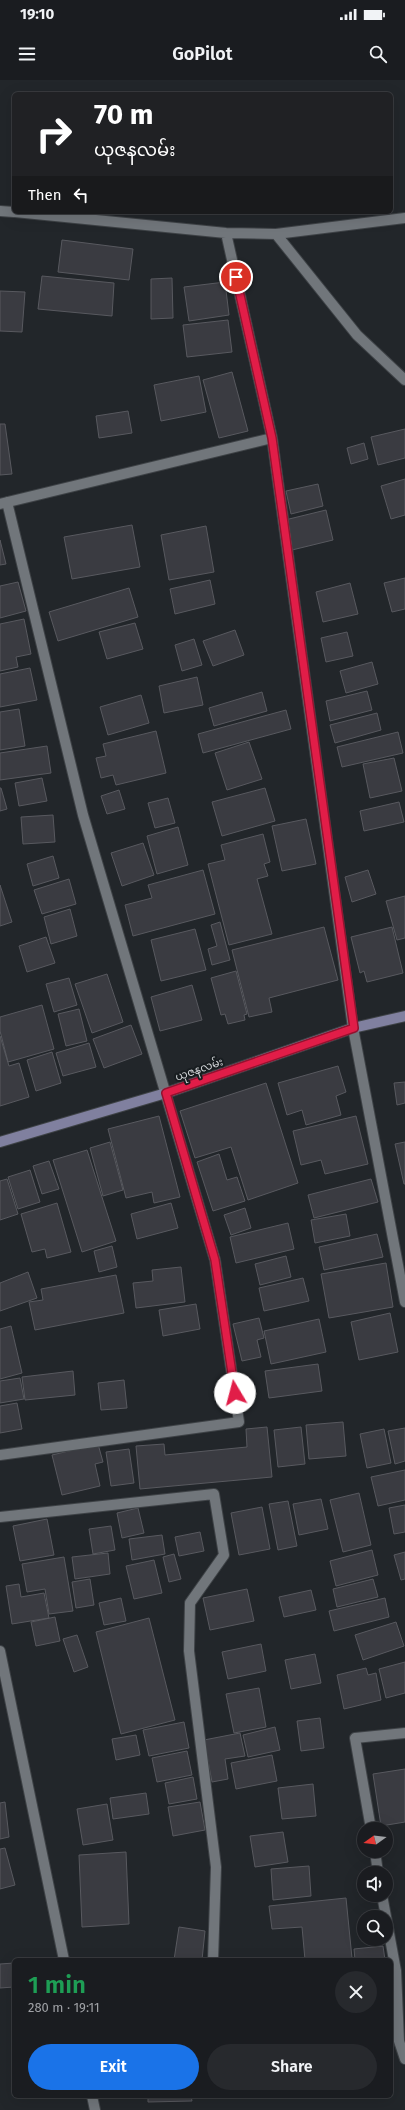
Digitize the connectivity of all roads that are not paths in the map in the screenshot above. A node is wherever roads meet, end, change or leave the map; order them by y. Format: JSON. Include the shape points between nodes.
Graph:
{"nodes":[{"id":1,"x":0,"y":210,"type":"edge"},
{"id":2,"x":12,"y":212,"type":"edge"},
{"id":3,"x":35,"y":214,"type":"edge"},
{"id":4,"x":405,"y":218,"type":"edge"},
{"id":5,"x":226,"y":233,"type":"junction"},
{"id":6,"x":276,"y":234,"type":"junction"},
{"id":7,"x":405,"y":380,"type":"edge"},
{"id":8,"x":272,"y":438,"type":"junction"},
{"id":9,"x":3,"y":503,"type":"edge"},
{"id":10,"x":405,"y":1016,"type":"edge"},
{"id":11,"x":354,"y":1028,"type":"junction"},
{"id":12,"x":166,"y":1093,"type":"junction"},
{"id":13,"x":0,"y":1142,"type":"edge"},
{"id":14,"x":405,"y":1302,"type":"edge"},
{"id":15,"x":0,"y":1455,"type":"edge"},
{"id":16,"x":0,"y":1517,"type":"edge"},
{"id":17,"x":0,"y":1651,"type":"edge"},
{"id":18,"x":405,"y":1733,"type":"edge"},
{"id":19,"x":370,"y":1822,"type":"edge"},
{"id":20,"x":383,"y":1902,"type":"edge"},
{"id":21,"x":64,"y":1958,"type":"edge"},
{"id":22,"x":213,"y":1958,"type":"edge"},
{"id":23,"x":405,"y":2059,"type":"edge"},
{"id":24,"x":92,"y":2098,"type":"edge"},
{"id":25,"x":95,"y":2110,"type":"edge"}],
"edges":[{"from":1,"to":2,"type":"street"},
{"from":3,"to":5,"type":"street"},
{"from":4,"to":6,"type":"street"},
{"from":5,"to":6,"type":"street"},
{"from":5,"to":8,"type":"street"},
{"from":6,"to":7,"type":"street","via":[[357,336]]},
{"from":8,"to":9,"type":"street"},
{"from":8,"to":11,"type":"street"},
{"from":9,"to":12,"type":"street","via":[[83,815]]},
{"from":10,"to":11,"type":"street","name":"ယုဇနလမ်း"},
{"from":11,"to":12,"type":"street","name":"ယုဇနလမ်း"},
{"from":11,"to":14,"type":"street"},
{"from":12,"to":13,"type":"street","name":"ယုဇနလမ်း"},
{"from":12,"to":15,"type":"street","via":[[215,1260],[239,1422]]},
{"from":16,"to":22,"type":"street","via":[[214,1494],[224,1555],[190,1604],[189,1651],[216,1866]]},
{"from":17,"to":21,"type":"street"},
{"from":18,"to":19,"type":"street","via":[[355,1738]]},
{"from":20,"to":23,"type":"street","via":[[396,1971],[399,2041]]},
{"from":24,"to":25,"type":"street"}]}
